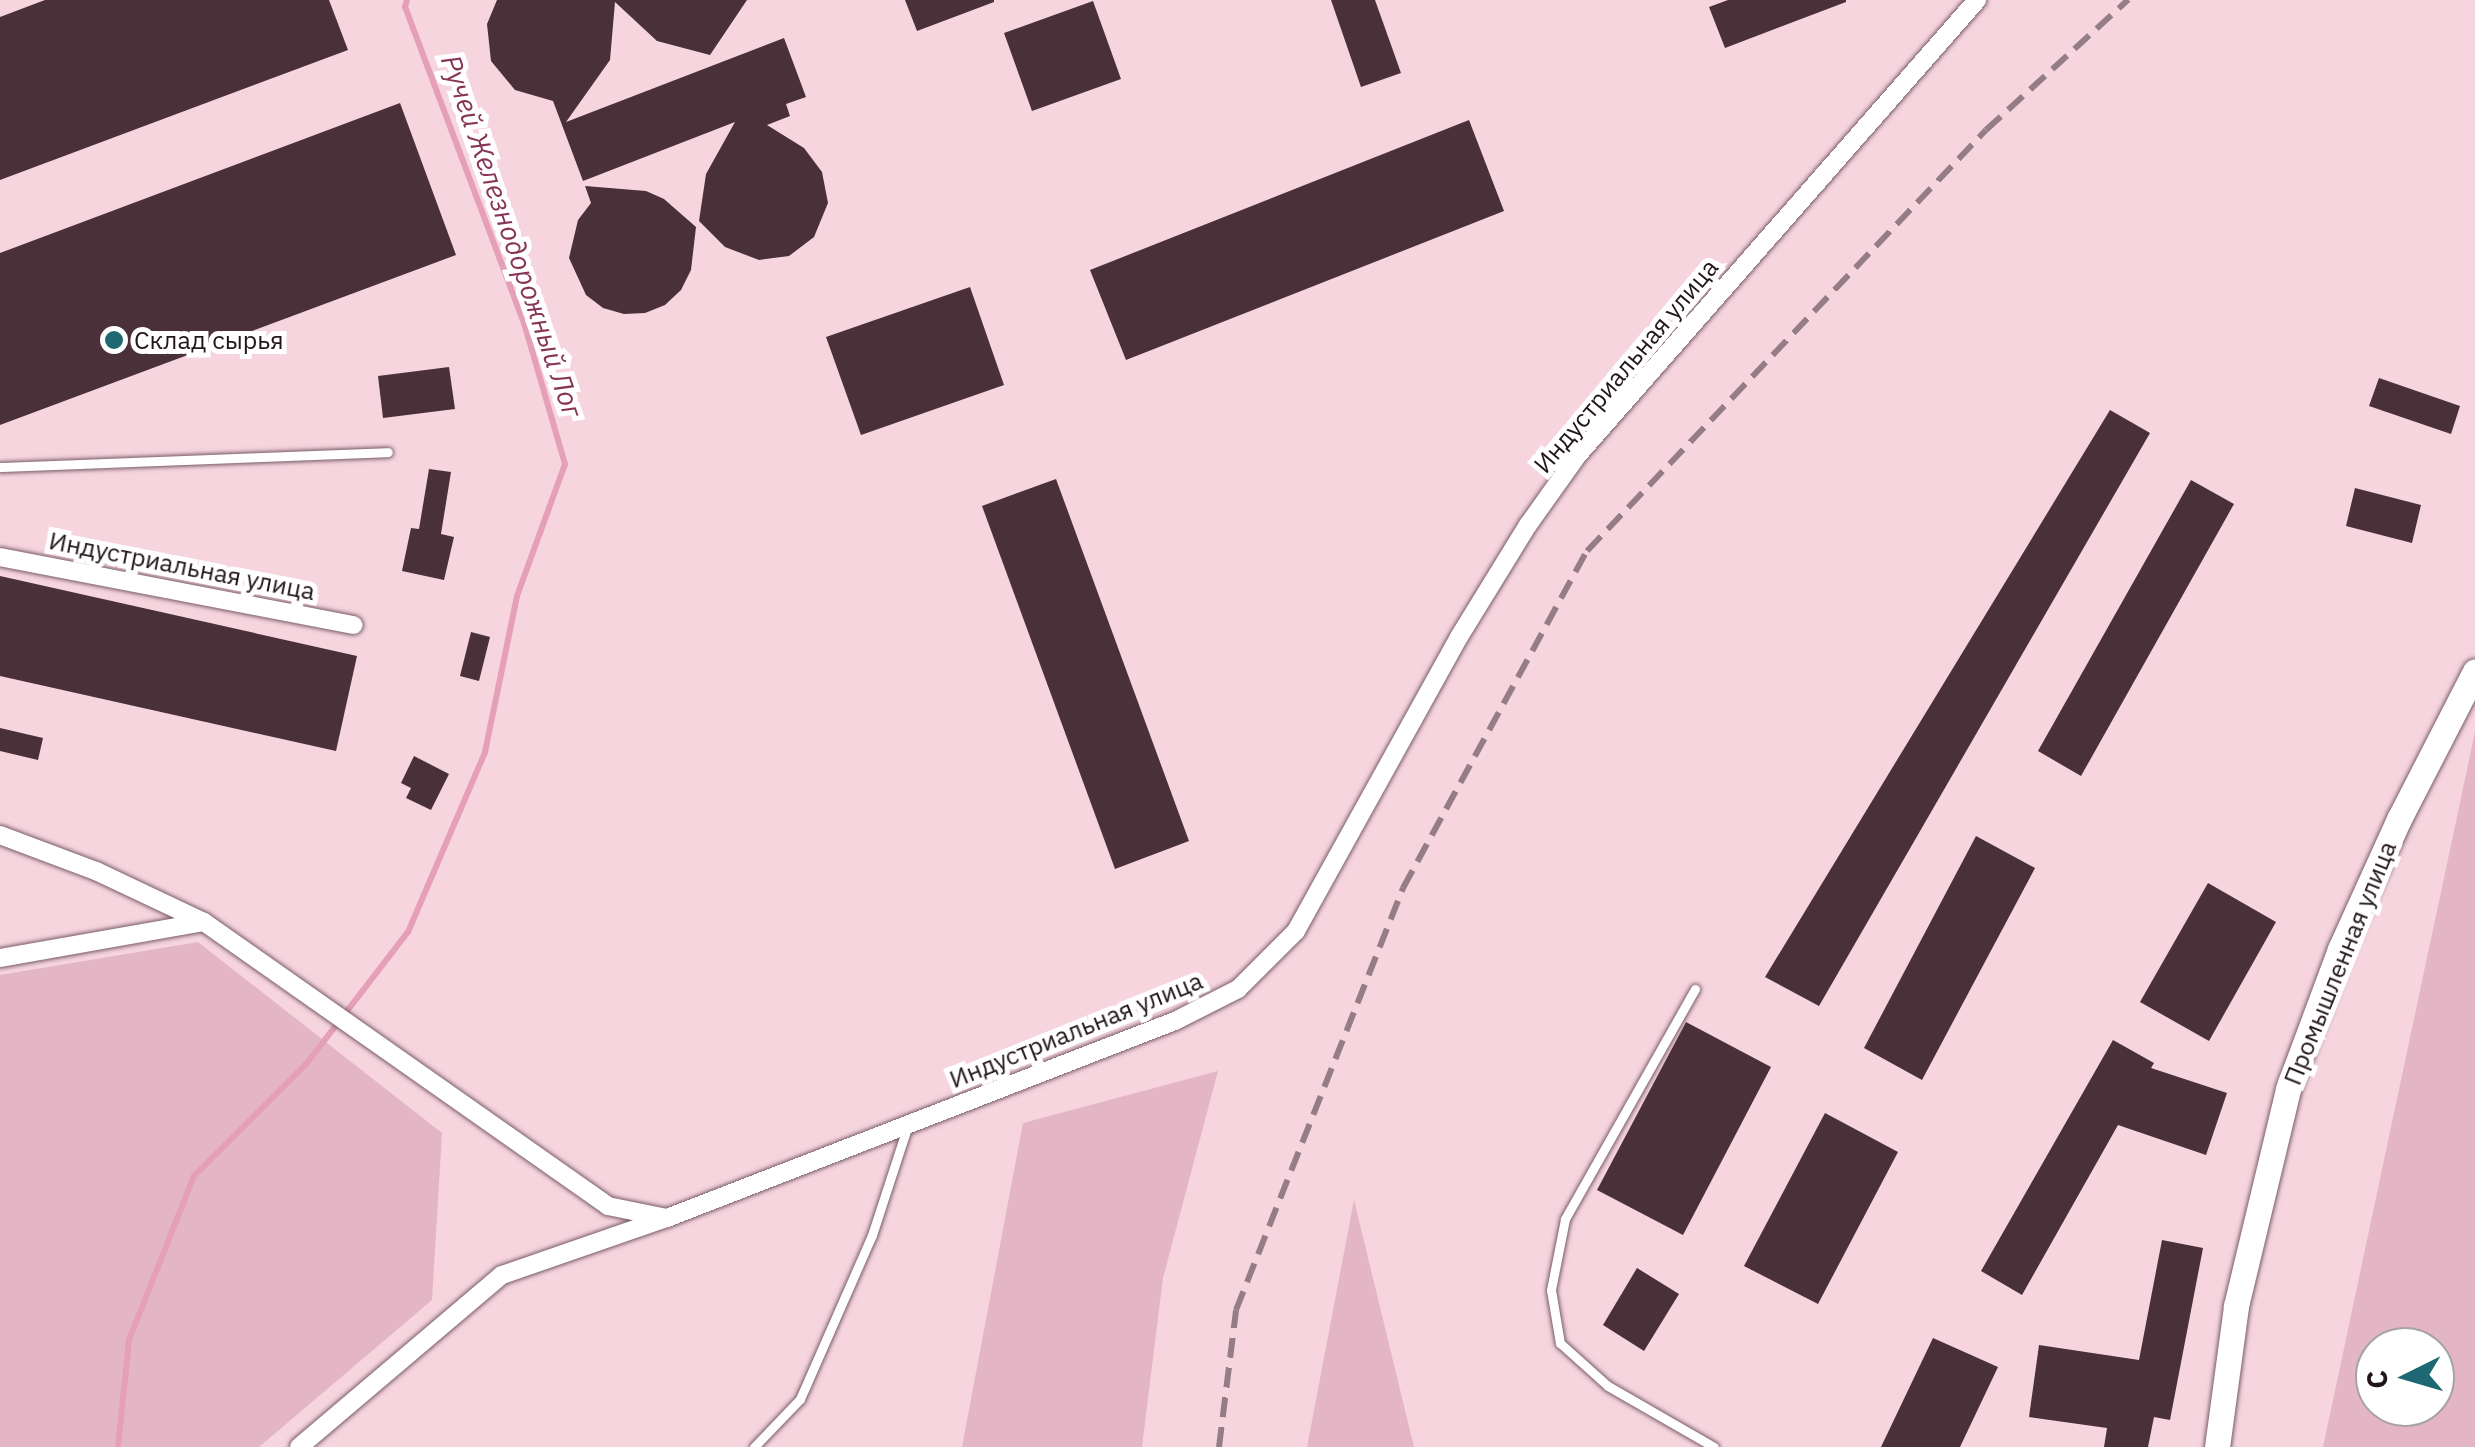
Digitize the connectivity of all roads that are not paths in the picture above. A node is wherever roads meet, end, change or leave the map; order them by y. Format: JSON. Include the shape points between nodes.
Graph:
{"nodes":[{"id":1,"x":1977,"y":0,"type":"edge"},
{"id":2,"x":388,"y":452,"type":"dead end"},
{"id":3,"x":0,"y":468,"type":"edge"},
{"id":4,"x":0,"y":557,"type":"edge"},
{"id":5,"x":354,"y":625,"type":"dead end"},
{"id":6,"x":2475,"y":671,"type":"edge"},
{"id":7,"x":0,"y":835,"type":"edge"},
{"id":8,"x":204,"y":922,"type":"junction"},
{"id":9,"x":0,"y":958,"type":"edge"},
{"id":10,"x":1695,"y":989,"type":"dead end"},
{"id":11,"x":908,"y":1125,"type":"junction"},
{"id":12,"x":667,"y":1218,"type":"junction"},
{"id":13,"x":299,"y":1447,"type":"edge"},
{"id":14,"x":754,"y":1447,"type":"edge"},
{"id":15,"x":1714,"y":1447,"type":"edge"},
{"id":16,"x":2217,"y":1447,"type":"edge"}],
"edges":[{"from":1,"to":11,"type":"street","name":"Индустриальная улица","via":[[1577,456],[1459,636],[1312,907],[1270,960],[1238,989],[1175,1022]]},
{"from":2,"to":3,"type":"lane"},
{"from":4,"to":5,"type":"street","name":"Индустриальная улица"},
{"from":6,"to":16,"type":"main road","name":"Промышленная улица","via":[[2398,819],[2288,1090],[2236,1306]]},
{"from":7,"to":8,"type":"street"},
{"from":8,"to":9,"type":"street"},
{"from":8,"to":12,"type":"street","via":[[608,1206]]},
{"from":10,"to":15,"type":"lane","via":[[1565,1219],[1551,1290],[1560,1342],[1608,1386]]},
{"from":11,"to":12,"type":"street","name":"Индустриальная улица"},
{"from":11,"to":14,"type":"lane","via":[[872,1235],[800,1399]]},
{"from":12,"to":13,"type":"street","name":"Индустриальная улица","via":[[502,1275]]}]}
